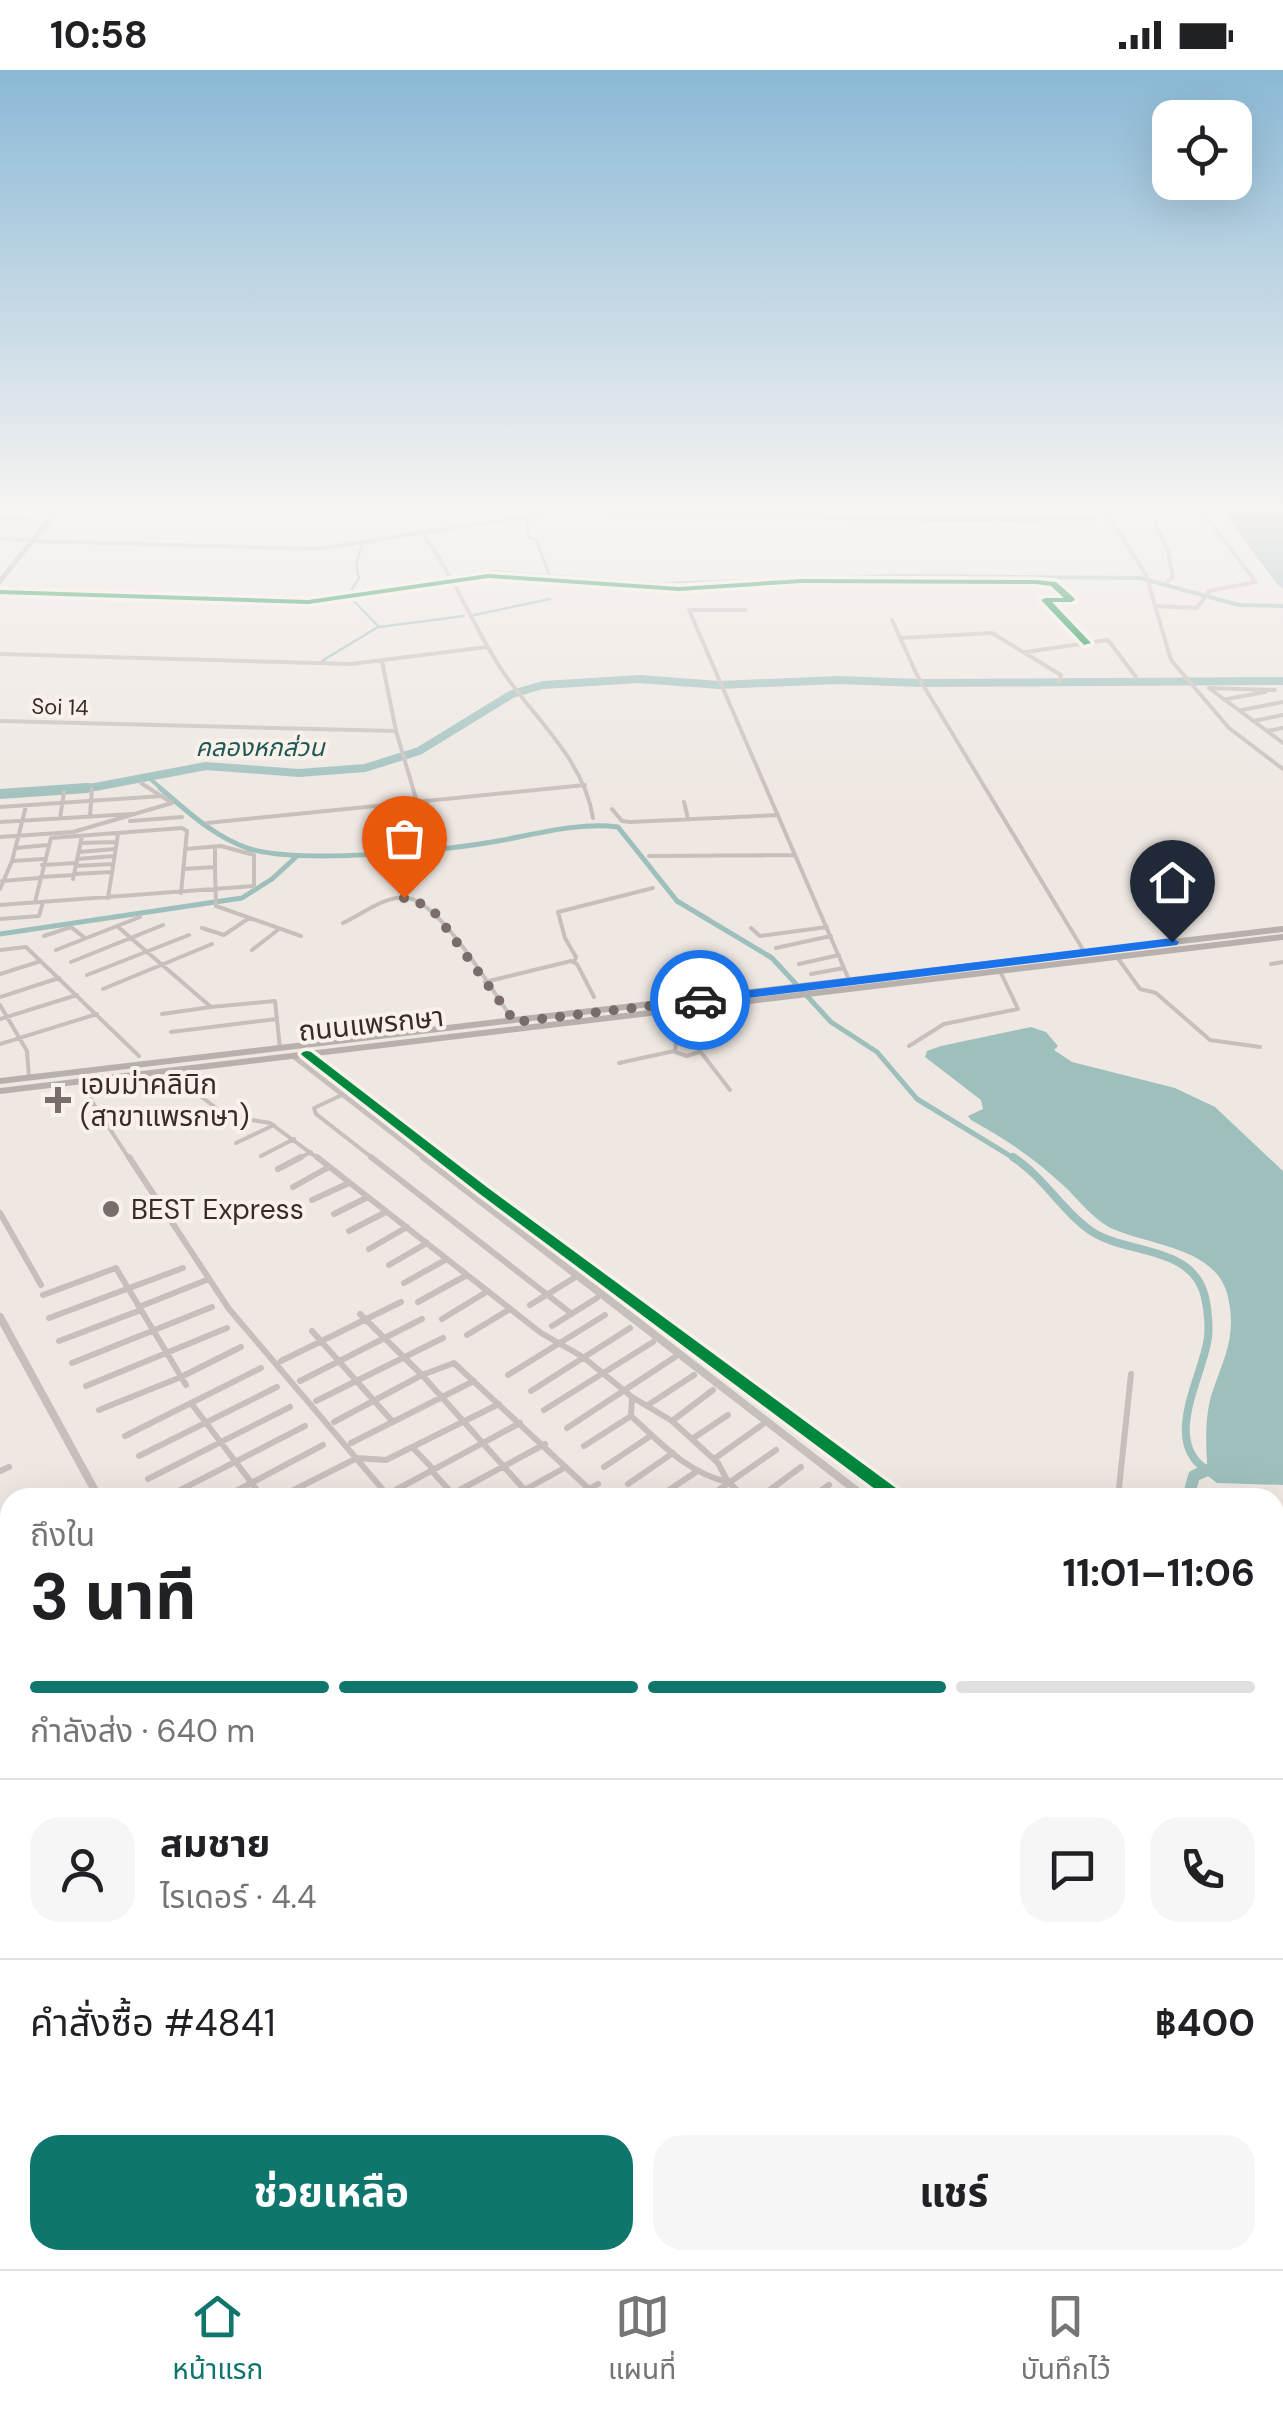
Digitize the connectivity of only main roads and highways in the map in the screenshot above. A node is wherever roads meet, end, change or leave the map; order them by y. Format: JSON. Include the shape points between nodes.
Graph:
{"nodes":[{"id":1,"x":1282,"y":936,"type":"edge"},
{"id":2,"x":1175,"y":946,"type":"junction"},
{"id":3,"x":819,"y":989,"type":"junction"},
{"id":4,"x":800,"y":992,"type":"junction"},
{"id":5,"x":386,"y":1041,"type":"junction"},
{"id":6,"x":0,"y":1082,"type":"edge"},
{"id":7,"x":0,"y":1091,"type":"edge"}],
"edges":[{"from":1,"to":2,"type":"main road","name":"ถนนแพรกษา"},
{"from":2,"to":3,"type":"main road","name":"ถนนแพรกษา"},
{"from":2,"to":3,"type":"main road","name":"ถนนแพรกษา"},
{"from":3,"to":4,"type":"main road","name":"ถนนแพรกษา"},
{"from":4,"to":5,"type":"main road","name":"ถนนแพรกษา"},
{"from":4,"to":5,"type":"main road","name":"ถนนแพรกษา"},
{"from":5,"to":6,"type":"main road","name":"ถนนแพรกษา"},
{"from":5,"to":7,"type":"main road","name":"ถนนแพรกษา"}]}
